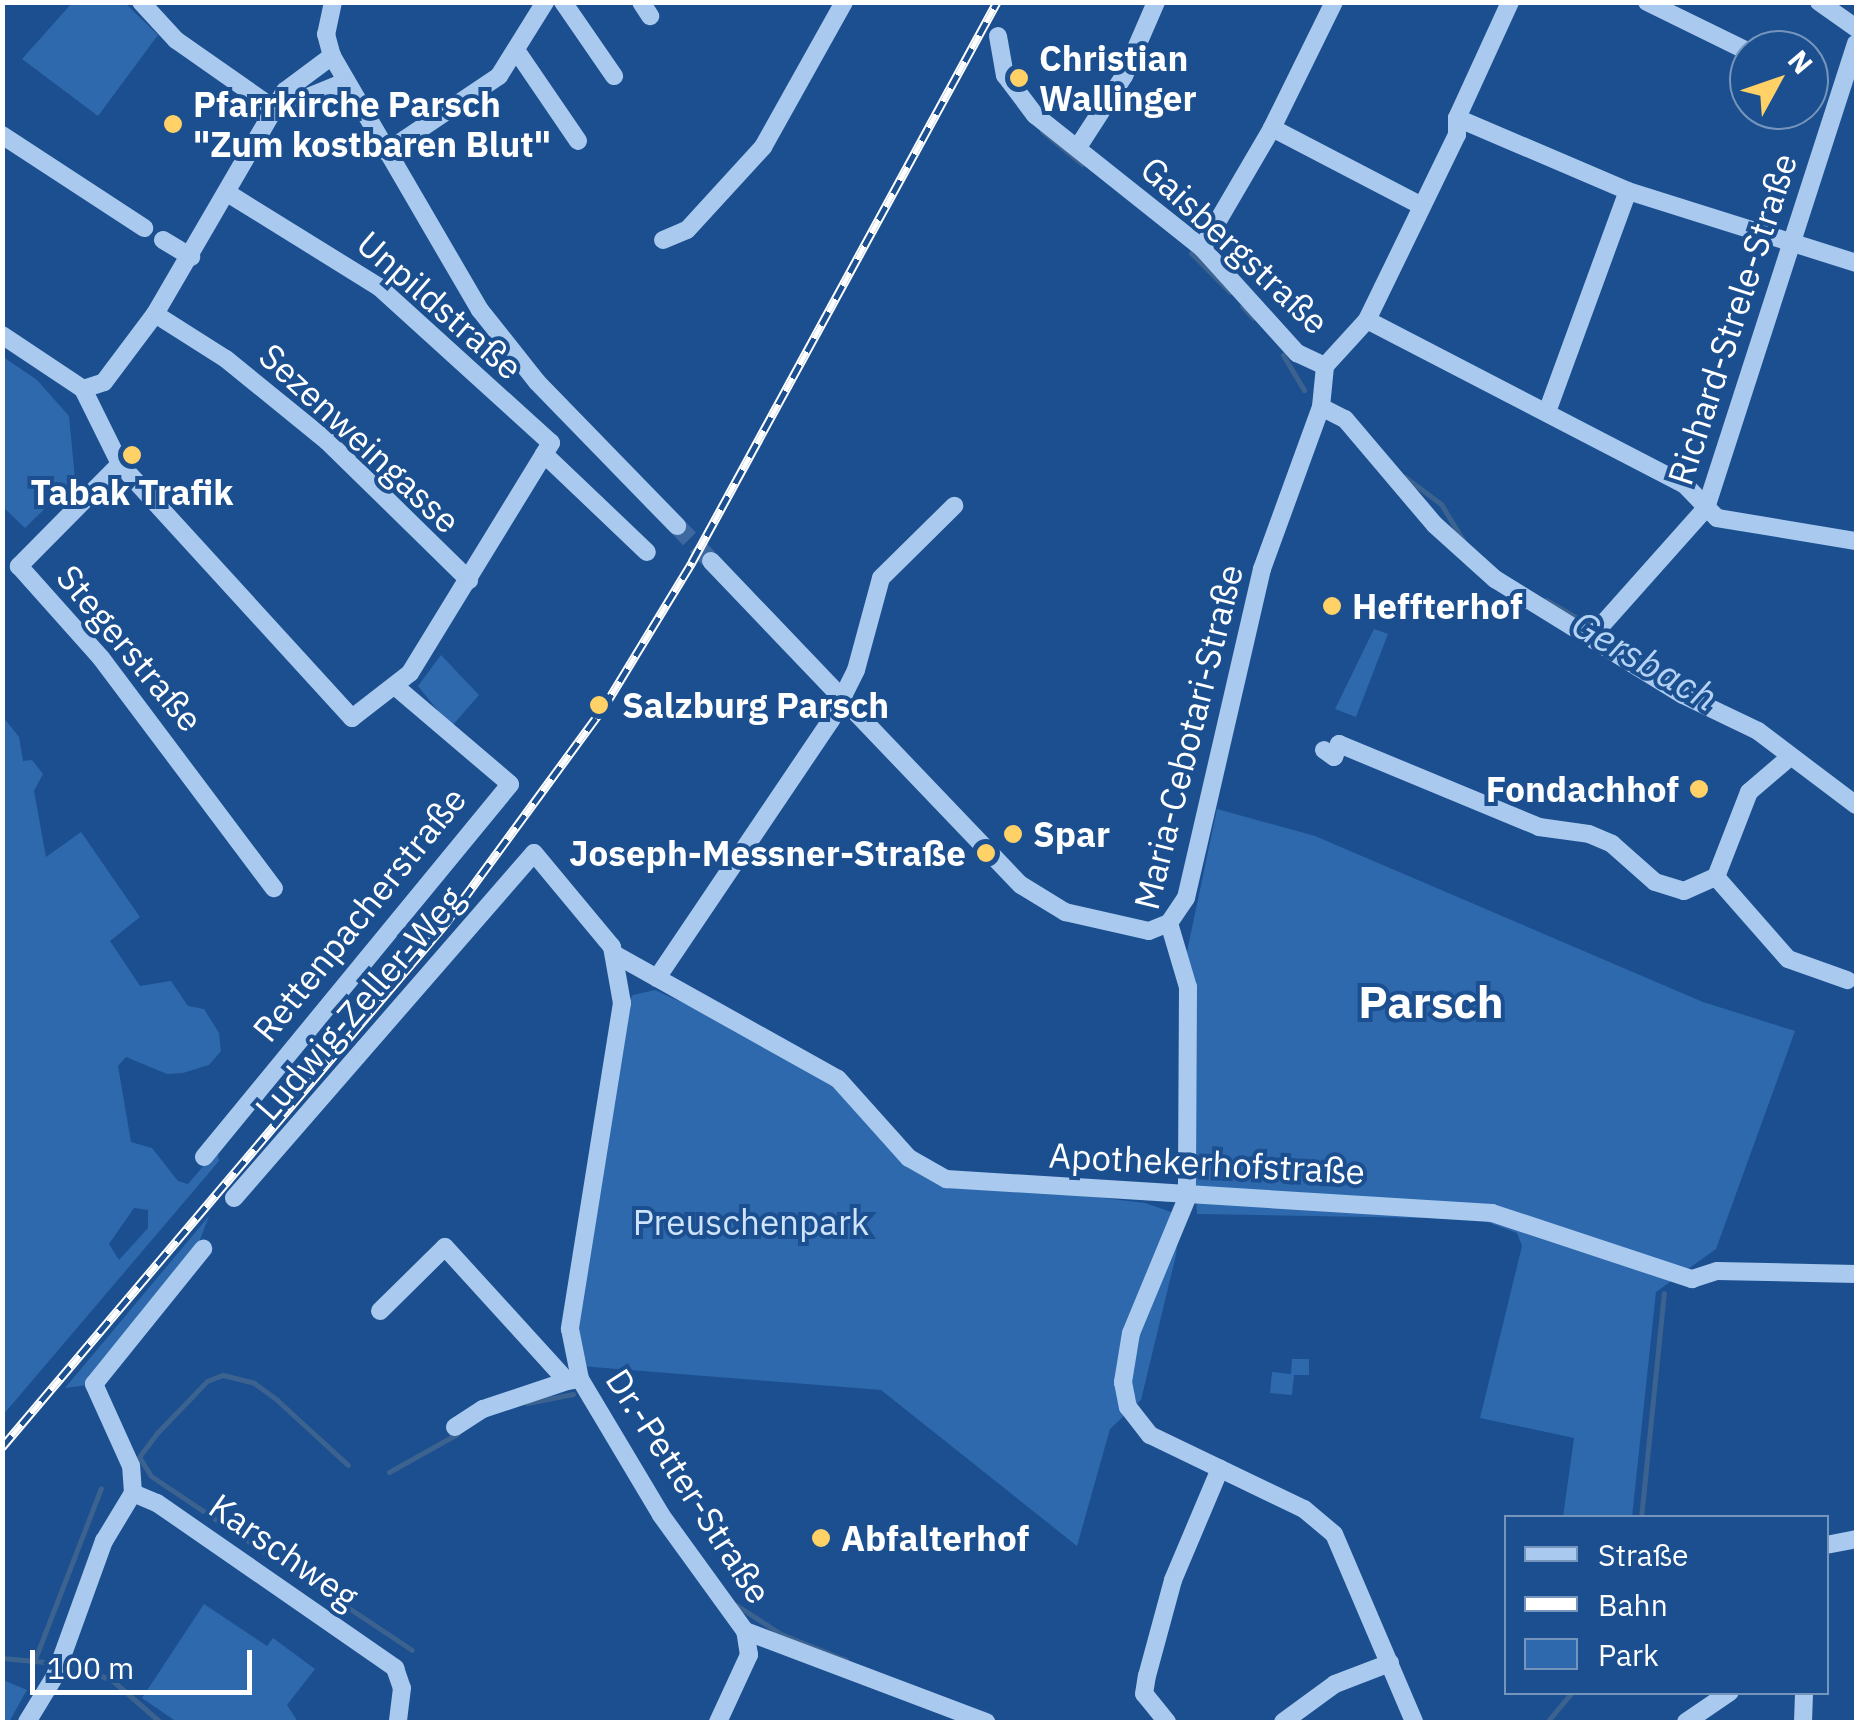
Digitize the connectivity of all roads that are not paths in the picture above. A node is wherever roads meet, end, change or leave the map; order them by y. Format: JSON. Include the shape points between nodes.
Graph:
{"nodes":[{"id":1,"x":141,"y":2,"type":"edge"},
{"id":2,"x":333,"y":2,"type":"edge"},
{"id":3,"x":545,"y":2,"type":"edge"},
{"id":4,"x":563,"y":2,"type":"edge"},
{"id":5,"x":844,"y":2,"type":"edge"},
{"id":6,"x":1156,"y":2,"type":"edge"},
{"id":7,"x":1334,"y":2,"type":"edge"},
{"id":8,"x":1510,"y":2,"type":"edge"},
{"id":9,"x":1647,"y":2,"type":"edge"},
{"id":10,"x":1819,"y":2,"type":"edge"},
{"id":11,"x":1684,"y":10,"type":"edge"},
{"id":12,"x":1856,"y":28,"type":"edge"},
{"id":13,"x":998,"y":36,"type":"dead end"},
{"id":14,"x":1729,"y":39,"type":"edge"},
{"id":15,"x":1856,"y":44,"type":"edge"},
{"id":16,"x":516,"y":50,"type":"junction"},
{"id":17,"x":332,"y":56,"type":"junction"},
{"id":18,"x":614,"y":76,"type":"dead end"},
{"id":19,"x":345,"y":82,"type":"junction"},
{"id":20,"x":276,"y":110,"type":"junction"},
{"id":21,"x":1457,"y":118,"type":"junction"},
{"id":22,"x":1272,"y":128,"type":"junction"},
{"id":23,"x":2,"y":135,"type":"edge"},
{"id":24,"x":578,"y":141,"type":"dead end"},
{"id":25,"x":1078,"y":147,"type":"junction"},
{"id":26,"x":386,"y":152,"type":"junction"},
{"id":27,"x":1628,"y":191,"type":"junction"},
{"id":28,"x":229,"y":194,"type":"junction"},
{"id":29,"x":1422,"y":206,"type":"junction"},
{"id":30,"x":144,"y":228,"type":"dead end"},
{"id":31,"x":163,"y":240,"type":"dead end"},
{"id":32,"x":663,"y":240,"type":"dead end"},
{"id":33,"x":1792,"y":244,"type":"junction"},
{"id":34,"x":1202,"y":248,"type":"junction"},
{"id":35,"x":191,"y":257,"type":"junction"},
{"id":36,"x":1856,"y":263,"type":"edge"},
{"id":37,"x":156,"y":314,"type":"junction"},
{"id":38,"x":1367,"y":320,"type":"junction"},
{"id":39,"x":2,"y":334,"type":"edge"},
{"id":40,"x":1324,"y":366,"type":"junction"},
{"id":41,"x":83,"y":389,"type":"junction"},
{"id":42,"x":1322,"y":407,"type":"junction"},
{"id":43,"x":1546,"y":412,"type":"junction"},
{"id":44,"x":547,"y":448,"type":"junction"},
{"id":45,"x":120,"y":464,"type":"junction"},
{"id":46,"x":954,"y":506,"type":"dead end"},
{"id":47,"x":1706,"y":508,"type":"junction"},
{"id":48,"x":677,"y":526,"type":"tunnel mouth"},
{"id":49,"x":1856,"y":541,"type":"edge"},
{"id":50,"x":647,"y":552,"type":"dead end"},
{"id":51,"x":711,"y":561,"type":"tunnel mouth"},
{"id":52,"x":468,"y":580,"type":"junction"},
{"id":53,"x":1598,"y":630,"type":"junction"},
{"id":54,"x":396,"y":686,"type":"junction"},
{"id":55,"x":844,"y":695,"type":"junction"},
{"id":56,"x":1324,"y":750,"type":"dead end"},
{"id":57,"x":1790,"y":756,"type":"junction"},
{"id":58,"x":1856,"y":805,"type":"edge"},
{"id":59,"x":1716,"y":877,"type":"junction"},
{"id":60,"x":274,"y":888,"type":"dead end"},
{"id":61,"x":1169,"y":923,"type":"junction"},
{"id":62,"x":616,"y":955,"type":"junction"},
{"id":63,"x":657,"y":978,"type":"junction"},
{"id":64,"x":1847,"y":980,"type":"dead end"},
{"id":65,"x":622,"y":1003,"type":"junction"},
{"id":66,"x":204,"y":1158,"type":"dead end"},
{"id":67,"x":234,"y":1198,"type":"dead end"},
{"id":68,"x":1187,"y":1198,"type":"junction"},
{"id":69,"x":202,"y":1249,"type":"dead end"},
{"id":70,"x":1856,"y":1274,"type":"edge"},
{"id":71,"x":380,"y":1311,"type":"dead end"},
{"id":72,"x":573,"y":1380,"type":"junction"},
{"id":73,"x":455,"y":1427,"type":"dead end"},
{"id":74,"x":1220,"y":1469,"type":"junction"},
{"id":75,"x":133,"y":1493,"type":"junction"},
{"id":76,"x":1856,"y":1540,"type":"edge"},
{"id":77,"x":1829,"y":1544,"type":"edge"},
{"id":78,"x":745,"y":1632,"type":"junction"},
{"id":79,"x":1390,"y":1663,"type":"junction"},
{"id":80,"x":1726,"y":1695,"type":"edge"},
{"id":81,"x":1804,"y":1695,"type":"edge"},
{"id":82,"x":27,"y":1722,"type":"edge"},
{"id":83,"x":398,"y":1722,"type":"edge"},
{"id":84,"x":718,"y":1722,"type":"edge"},
{"id":85,"x":986,"y":1722,"type":"edge"},
{"id":86,"x":1167,"y":1722,"type":"edge"},
{"id":87,"x":1284,"y":1722,"type":"edge"},
{"id":88,"x":1414,"y":1722,"type":"edge"},
{"id":89,"x":1686,"y":1722,"type":"edge"},
{"id":90,"x":1804,"y":1722,"type":"edge"}],
"edges":[{"from":1,"to":20,"type":"street","via":[[176,40]]},
{"from":2,"to":17,"type":"street","via":[[326,34]]},
{"from":3,"to":16,"type":"street"},
{"from":4,"to":18,"type":"street"},
{"from":5,"to":32,"type":"street","via":[[763,147],[687,230]]},
{"from":6,"to":25,"type":"street","via":[[1124,76]]},
{"from":7,"to":22,"type":"street"},
{"from":8,"to":21,"type":"street"},
{"from":9,"to":11,"type":"street"},
{"from":10,"to":12,"type":"street"},
{"from":11,"to":14,"type":"street"},
{"from":13,"to":25,"type":"street","name":"Gaisbergstraße","via":[[1005,74],[1023,100]]},
{"from":15,"to":33,"type":"street","name":"Richard-Strele-Straße"},
{"from":16,"to":24,"type":"street"},
{"from":16,"to":26,"type":"street","via":[[499,76]]},
{"from":17,"to":19,"type":"street"},
{"from":17,"to":20,"type":"street","via":[[294,80]]},
{"from":19,"to":20,"type":"street"},
{"from":19,"to":26,"type":"street"},
{"from":20,"to":28,"type":"street"},
{"from":21,"to":27,"type":"street"},
{"from":21,"to":29,"type":"street","via":[[1457,135]]},
{"from":22,"to":29,"type":"street"},
{"from":22,"to":34,"type":"street"},
{"from":23,"to":30,"type":"street"},
{"from":25,"to":34,"type":"street","name":"Gaisbergstraße"},
{"from":26,"to":48,"type":"street","via":[[502,340]]},
{"from":27,"to":33,"type":"street"},
{"from":27,"to":43,"type":"street"},
{"from":28,"to":35,"type":"street"},
{"from":28,"to":44,"type":"street","name":"Unpildstraße","via":[[379,286]]},
{"from":29,"to":38,"type":"street"},
{"from":31,"to":35,"type":"street"},
{"from":33,"to":36,"type":"street"},
{"from":33,"to":47,"type":"street","name":"Richard-Strele-Straße"},
{"from":34,"to":40,"type":"street","name":"Gaisbergstraße","via":[[1297,352]]},
{"from":35,"to":37,"type":"street"},
{"from":37,"to":41,"type":"street","via":[[104,382]]},
{"from":37,"to":52,"type":"street","name":"Sezenweingasse","via":[[226,359],[326,441]]},
{"from":38,"to":40,"type":"street"},
{"from":38,"to":43,"type":"street"},
{"from":39,"to":41,"type":"street"},
{"from":40,"to":42,"type":"street","name":"Gaisbergstraße"},
{"from":41,"to":45,"type":"street"},
{"from":42,"to":53,"type":"street","via":[[1345,419],[1472,559]]},
{"from":42,"to":61,"type":"street","name":"Maria-Cebotari-Straße","via":[[1270,536],[1186,898]]},
{"from":43,"to":47,"type":"street","via":[[1685,485]]},
{"from":44,"to":50,"type":"street"},
{"from":44,"to":52,"type":"street"},
{"from":45,"to":54,"type":"street","via":[[352,718]]},
{"from":45,"to":60,"type":"street","name":"Stegerstraße","via":[[19,566],[102,658]]},
{"from":46,"to":55,"type":"street","via":[[882,578]]},
{"from":47,"to":49,"type":"street","via":[[1717,518]]},
{"from":47,"to":53,"type":"street","name":"Richard-Strele-Straße"},
{"from":51,"to":55,"type":"street"},
{"from":52,"to":54,"type":"street"},
{"from":53,"to":57,"type":"street"},
{"from":54,"to":66,"type":"street","name":"Rettenpacherstraße","via":[[510,784]]},
{"from":55,"to":61,"type":"street","via":[[1030,893],[1126,930]]},
{"from":55,"to":63,"type":"street"},
{"from":56,"to":59,"type":"street","via":[[1334,756],[1340,744],[1539,827],[1600,839],[1670,889],[1699,888]]},
{"from":57,"to":58,"type":"street"},
{"from":57,"to":59,"type":"street","via":[[1749,792]]},
{"from":59,"to":64,"type":"street","via":[[1788,958]]},
{"from":61,"to":68,"type":"street","name":"Maria-Cebotari-Straße","via":[[1188,987]]},
{"from":62,"to":63,"type":"street","name":"Apothekerhofstraße"},
{"from":62,"to":65,"type":"street","name":"Dr.-Petter-Straße"},
{"from":62,"to":67,"type":"street","name":"Ludwig-Zeller-Weg","via":[[534,853]]},
{"from":63,"to":65,"type":"street","via":[[642,982]]},
{"from":63,"to":68,"type":"street","name":"Apothekerhofstraße","via":[[838,1079],[933,1175]]},
{"from":65,"to":72,"type":"street","name":"Dr.-Petter-Straße","via":[[570,1329]]},
{"from":68,"to":70,"type":"street","name":"Apothekerhofstraße","via":[[1492,1213],[1692,1279],[1717,1271]]},
{"from":68,"to":74,"type":"street","name":"Maria-Cebotari-Straße","via":[[1137,1312],[1124,1394],[1150,1435]]},
{"from":69,"to":75,"type":"street","via":[[94,1384],[130,1466]]},
{"from":71,"to":72,"type":"street","via":[[445,1247]]},
{"from":72,"to":73,"type":"street","name":"Dr.-Petter-Straße","via":[[483,1409]]},
{"from":72,"to":78,"type":"street","name":"Dr.-Petter-Straße"},
{"from":74,"to":79,"type":"street","name":"Maria-Cebotari-Straße","via":[[1304,1509],[1334,1534]]},
{"from":74,"to":86,"type":"street","via":[[1173,1580],[1147,1676],[1144,1694]]},
{"from":75,"to":82,"type":"street","via":[[104,1541],[67,1648]]},
{"from":75,"to":83,"type":"street","name":"Karschweg","via":[[157,1503],[395,1668],[402,1688]]},
{"from":76,"to":77,"type":"street"},
{"from":78,"to":84,"type":"street","via":[[749,1655]]},
{"from":78,"to":85,"type":"street","name":"Dr.-Petter-Straße"},
{"from":79,"to":87,"type":"street","via":[[1335,1684]]},
{"from":79,"to":88,"type":"street","name":"Maria-Cebotari-Straße"},
{"from":80,"to":89,"type":"street"},
{"from":81,"to":90,"type":"street"}]}
